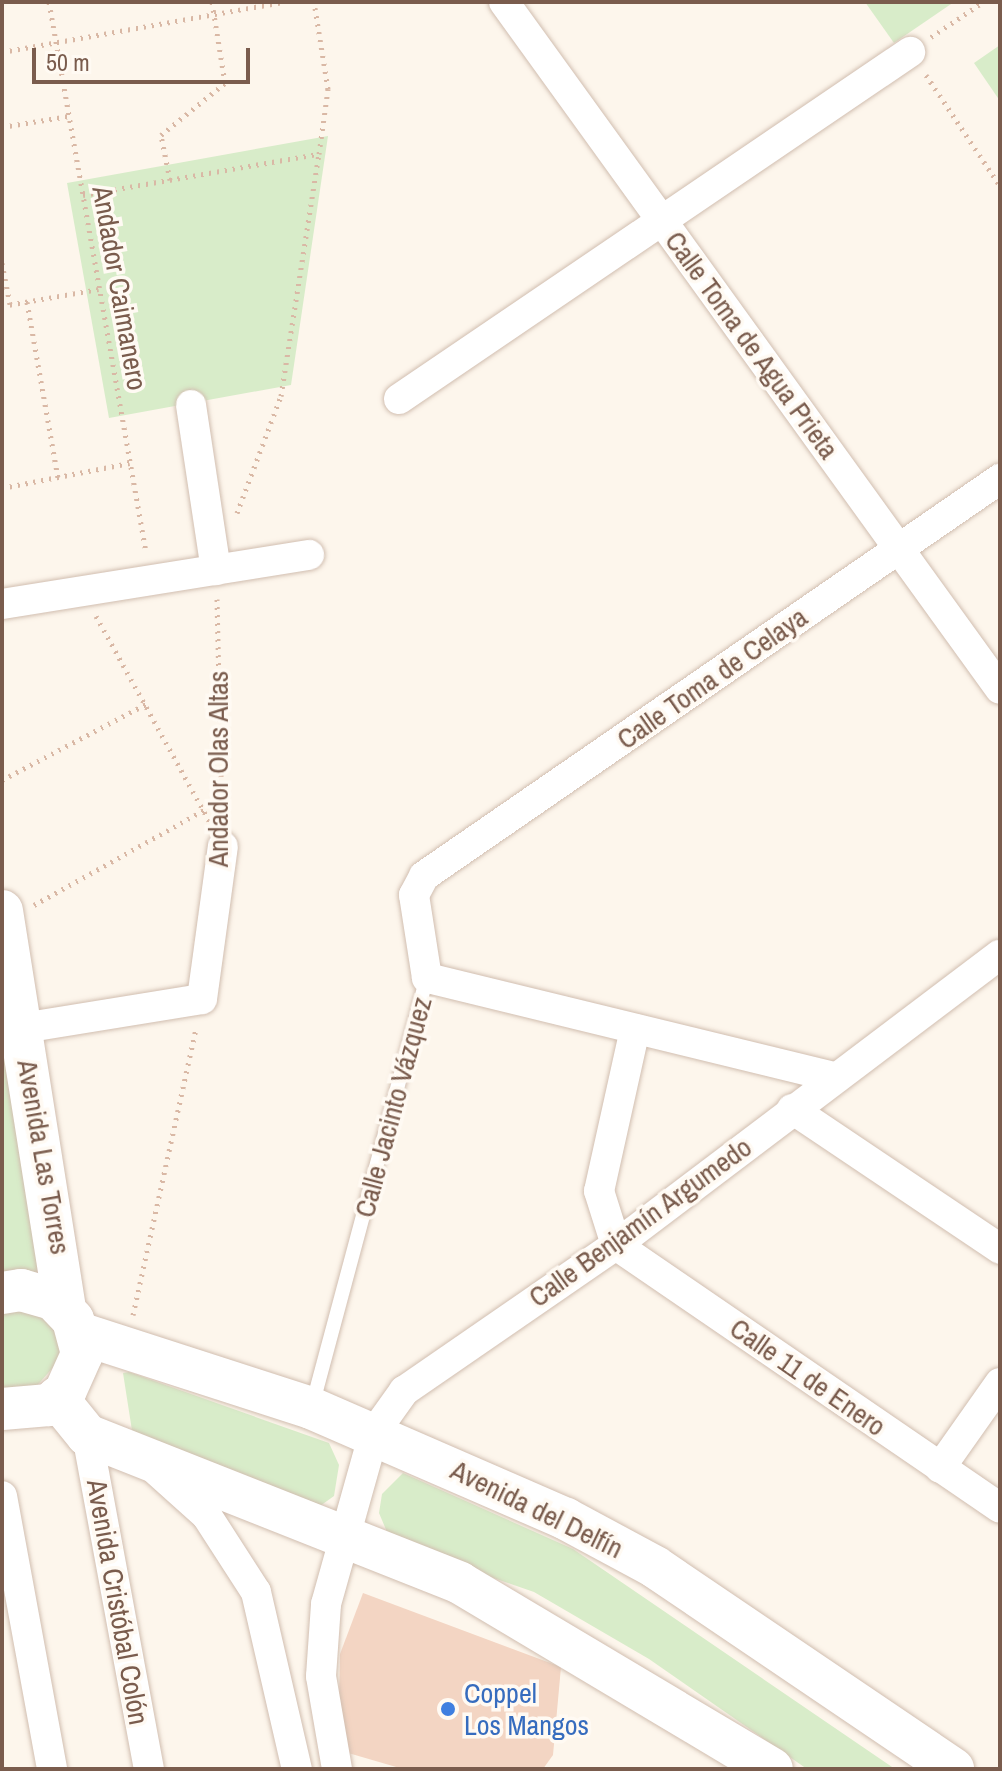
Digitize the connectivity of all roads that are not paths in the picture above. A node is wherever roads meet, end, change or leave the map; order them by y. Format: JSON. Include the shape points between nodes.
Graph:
{"nodes":[{"id":1,"x":504,"y":2,"type":"edge"},
{"id":2,"x":910,"y":52,"type":"road end"},
{"id":3,"x":662,"y":220,"type":"junction"},
{"id":4,"x":399,"y":399,"type":"dead end"},
{"id":5,"x":191,"y":405,"type":"dead end"},
{"id":6,"x":1000,"y":479,"type":"edge"},
{"id":7,"x":898,"y":549,"type":"junction"},
{"id":8,"x":309,"y":555,"type":"dead end"},
{"id":9,"x":216,"y":570,"type":"junction"},
{"id":10,"x":2,"y":604,"type":"edge"},
{"id":11,"x":1000,"y":689,"type":"edge"},
{"id":12,"x":223,"y":846,"type":"road end"},
{"id":13,"x":3,"y":917,"type":"edge"},
{"id":14,"x":1000,"y":955,"type":"edge"},
{"id":15,"x":427,"y":978,"type":"junction"},
{"id":16,"x":23,"y":1028,"type":"junction"},
{"id":17,"x":635,"y":1029,"type":"junction"},
{"id":18,"x":834,"y":1077,"type":"junction"},
{"id":19,"x":792,"y":1109,"type":"junction"},
{"id":20,"x":616,"y":1245,"type":"junction"},
{"id":21,"x":1000,"y":1249,"type":"edge"},
{"id":22,"x":2,"y":1293,"type":"edge"},
{"id":23,"x":72,"y":1321,"type":"junction"},
{"id":24,"x":1000,"y":1383,"type":"edge"},
{"id":25,"x":57,"y":1398,"type":"junction"},
{"id":26,"x":311,"y":1408,"type":"junction"},
{"id":27,"x":2,"y":1409,"type":"edge"},
{"id":28,"x":374,"y":1433,"type":"junction"},
{"id":29,"x":87,"y":1435,"type":"junction"},
{"id":30,"x":142,"y":1458,"type":"junction"},
{"id":31,"x":940,"y":1468,"type":"junction"},
{"id":32,"x":2,"y":1496,"type":"edge"},
{"id":33,"x":1000,"y":1508,"type":"edge"},
{"id":34,"x":346,"y":1536,"type":"junction"},
{"id":35,"x":52,"y":1769,"type":"edge"},
{"id":36,"x":149,"y":1769,"type":"edge"},
{"id":37,"x":297,"y":1769,"type":"edge"},
{"id":38,"x":337,"y":1769,"type":"edge"},
{"id":39,"x":772,"y":1769,"type":"edge"},
{"id":40,"x":953,"y":1769,"type":"edge"}],
"edges":[{"from":1,"to":3,"type":"street","name":"Calle Toma de Agua Prieta"},
{"from":2,"to":3,"type":"street"},
{"from":3,"to":4,"type":"street"},
{"from":3,"to":7,"type":"street","name":"Calle Toma de Agua Prieta"},
{"from":5,"to":9,"type":"street"},
{"from":6,"to":7,"type":"street","name":"Calle Toma de Celaya"},
{"from":7,"to":11,"type":"street","name":"Calle Toma de Agua Prieta"},
{"from":7,"to":15,"type":"street","name":"Calle Toma de Celaya","via":[[424,876],[412,914]]},
{"from":8,"to":9,"type":"street"},
{"from":9,"to":10,"type":"street"},
{"from":12,"to":16,"type":"street","name":"Andador Olas Altas","via":[[202,999]]},
{"from":13,"to":16,"type":"street","name":"Avenida Las Torres"},
{"from":14,"to":18,"type":"street","name":"Calle Benjamín Argumedo"},
{"from":15,"to":17,"type":"street","name":"Calle Jacinto Vázquez"},
{"from":15,"to":26,"type":"lane","name":"Calle Jacinto Vázquez"},
{"from":16,"to":23,"type":"street","name":"Avenida Las Torres"},
{"from":17,"to":18,"type":"street","name":"Calle Jacinto Vázquez"},
{"from":17,"to":20,"type":"street","via":[[599,1191]]},
{"from":18,"to":19,"type":"street","name":"Calle Benjamín Argumedo"},
{"from":19,"to":20,"type":"street","name":"Calle Benjamín Argumedo"},
{"from":19,"to":21,"type":"street"},
{"from":20,"to":28,"type":"street","name":"Calle Benjamín Argumedo","via":[[404,1391]]},
{"from":20,"to":31,"type":"street","name":"Calle 11 de Enero"},
{"from":22,"to":23,"type":"street","name":"Avenida del Delfín","via":[[38,1292]]},
{"from":23,"to":25,"type":"street","name":"Avenida Las Torres","via":[[77,1375]]},
{"from":23,"to":26,"type":"street","name":"Avenida del Delfín","via":[[126,1348]]},
{"from":24,"to":31,"type":"street"},
{"from":25,"to":27,"type":"street","via":[[29,1412]]},
{"from":25,"to":29,"type":"street"},
{"from":26,"to":28,"type":"street","name":"Avenida del Delfín"},
{"from":28,"to":34,"type":"street","name":"Calle Benjamín Argumedo"},
{"from":28,"to":40,"type":"street","name":"Avenida del Delfín","via":[[655,1567]]},
{"from":29,"to":30,"type":"street"},
{"from":29,"to":36,"type":"street","name":"Avenida Cristóbal Colón"},
{"from":30,"to":34,"type":"street"},
{"from":30,"to":37,"type":"street","via":[[207,1516],[256,1592]]},
{"from":31,"to":33,"type":"street","name":"Calle 11 de Enero"},
{"from":32,"to":35,"type":"street"},
{"from":34,"to":38,"type":"street","name":"Calle Benjamín Argumedo","via":[[326,1604],[321,1676]]},
{"from":34,"to":39,"type":"street","via":[[546,1628]]}]}
